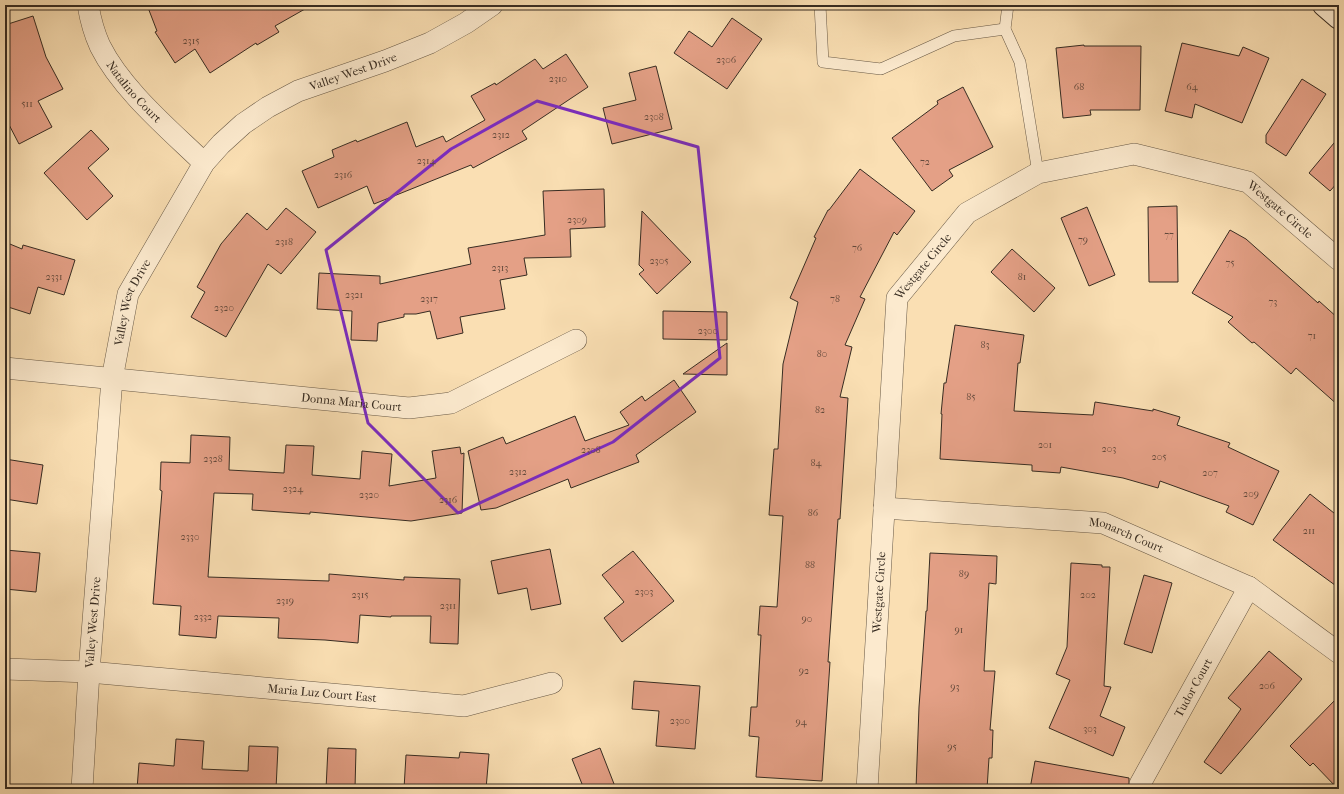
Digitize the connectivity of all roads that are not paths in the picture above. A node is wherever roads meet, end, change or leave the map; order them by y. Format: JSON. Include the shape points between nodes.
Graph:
{"nodes":[{"id":1,"x":88,"y":5,"type":"edge"},
{"id":2,"x":492,"y":5,"type":"edge"},
{"id":3,"x":820,"y":5,"type":"edge"},
{"id":4,"x":1008,"y":5,"type":"edge"},
{"id":5,"x":1324,"y":5,"type":"edge"},
{"id":6,"x":1339,"y":18,"type":"edge"},
{"id":7,"x":1005,"y":29,"type":"junction"},
{"id":8,"x":204,"y":163,"type":"junction"},
{"id":9,"x":1038,"y":173,"type":"junction"},
{"id":10,"x":1339,"y":260,"type":"edge"},
{"id":11,"x":576,"y":340,"type":"dead end"},
{"id":12,"x":5,"y":368,"type":"edge"},
{"id":13,"x":112,"y":379,"type":"junction"},
{"id":14,"x":884,"y":508,"type":"junction"},
{"id":15,"x":1249,"y":587,"type":"junction"},
{"id":16,"x":1339,"y":652,"type":"edge"},
{"id":17,"x":5,"y":669,"type":"edge"},
{"id":18,"x":89,"y":672,"type":"junction"},
{"id":19,"x":552,"y":683,"type":"dead end"},
{"id":20,"x":82,"y":789,"type":"edge"},
{"id":21,"x":867,"y":789,"type":"edge"},
{"id":22,"x":1141,"y":789,"type":"edge"}],
"edges":[{"from":1,"to":8,"type":"street","name":"Natalino Court","via":[[100,46],[119,76]]},
{"from":2,"to":8,"type":"street","name":"Valley West Drive","via":[[430,43],[298,91],[243,124]]},
{"from":3,"to":7,"type":"lane","via":[[823,62],[881,68],[954,36]]},
{"from":4,"to":7,"type":"lane"},
{"from":5,"to":6,"type":"main road"},
{"from":7,"to":9,"type":"lane","via":[[1020,62]]},
{"from":8,"to":13,"type":"street","name":"Valley West Drive","via":[[128,294]]},
{"from":9,"to":10,"type":"street","name":"Westgate Circle","via":[[1134,154],[1248,182]]},
{"from":9,"to":14,"type":"street","name":"Westgate Circle","via":[[967,213],[897,298]]},
{"from":11,"to":13,"type":"street","name":"Donna Maria Court","via":[[451,403],[409,408]]},
{"from":12,"to":13,"type":"street","name":"Donna Maria Court"},
{"from":13,"to":18,"type":"street","name":"Valley West Drive"},
{"from":14,"to":15,"type":"street","name":"Monarch Court","via":[[1103,523]]},
{"from":14,"to":21,"type":"street","name":"Westgate Circle"},
{"from":15,"to":16,"type":"street","name":"Monarch Court"},
{"from":15,"to":22,"type":"street","name":"Tudor Court","via":[[1140,784]]},
{"from":17,"to":18,"type":"street","name":"Maria Luz Court East"},
{"from":18,"to":19,"type":"street","name":"Maria Luz Court East","via":[[464,706]]},
{"from":18,"to":20,"type":"street","name":"Valley West Drive"}]}
